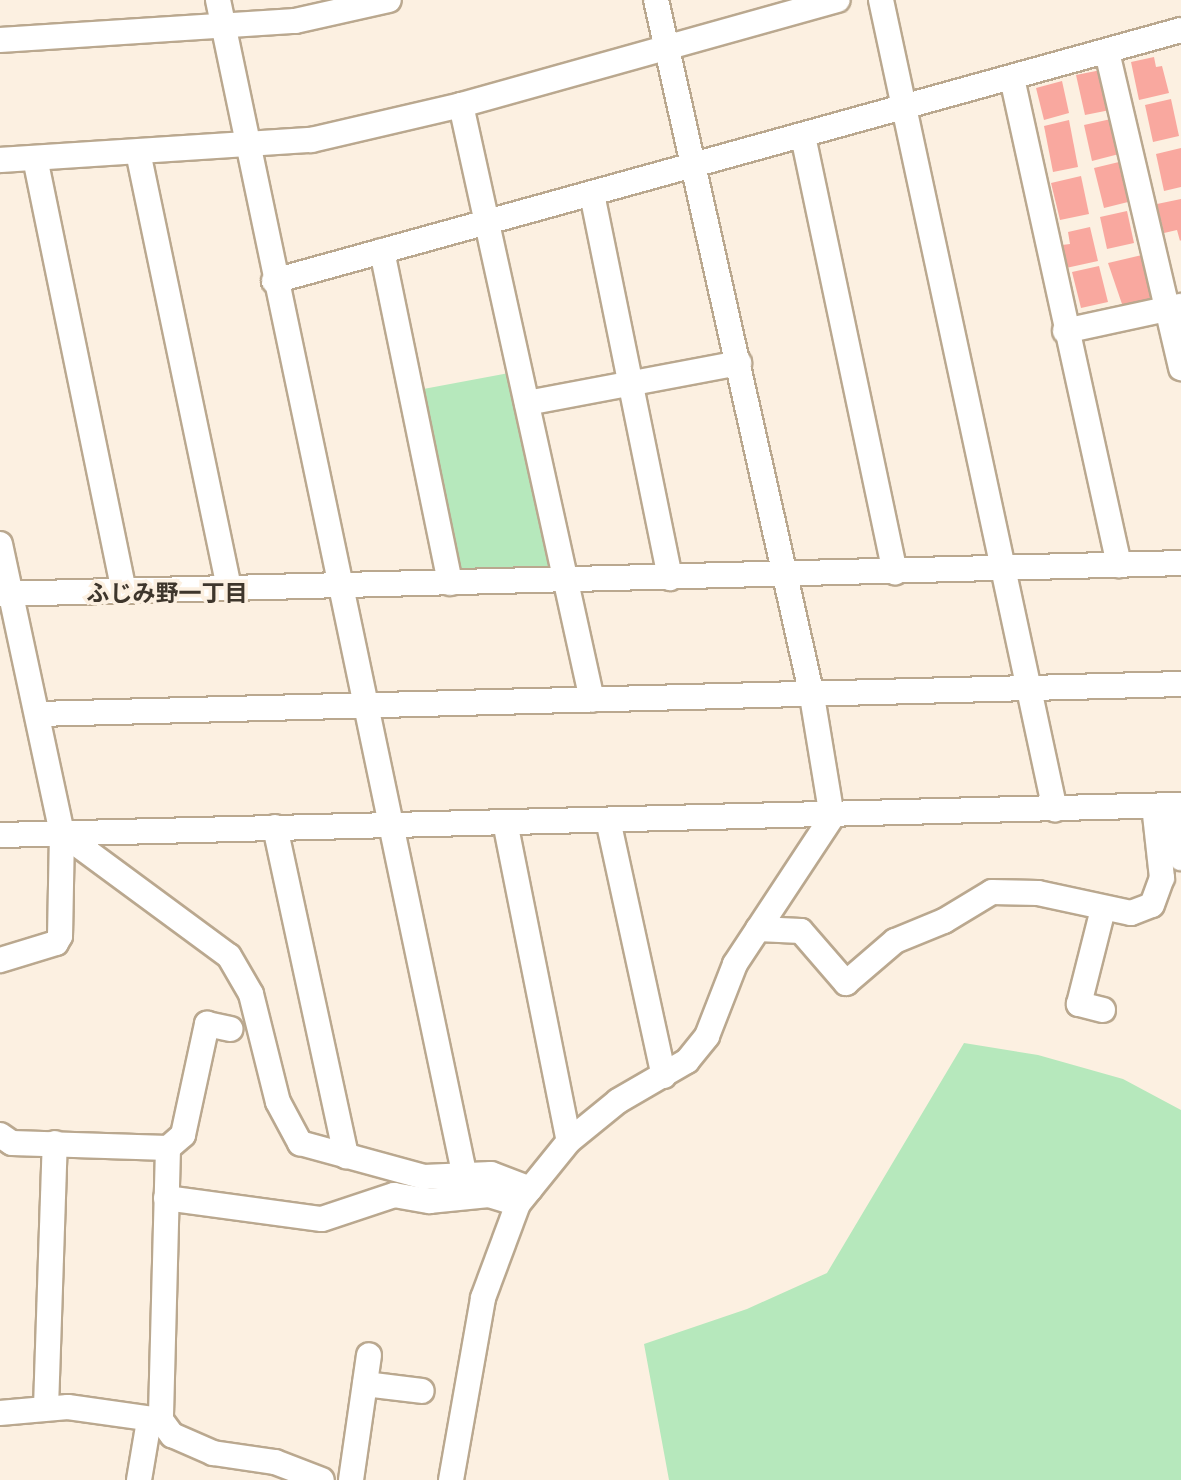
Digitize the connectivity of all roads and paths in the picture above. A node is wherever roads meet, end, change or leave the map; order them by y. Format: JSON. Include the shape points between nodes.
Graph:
{"nodes":[{"id":1,"x":218,"y":0,"type":"edge"},
{"id":2,"x":389,"y":0,"type":"edge"},
{"id":3,"x":656,"y":0,"type":"edge"},
{"id":4,"x":838,"y":0,"type":"edge"},
{"id":5,"x":881,"y":0,"type":"edge"},
{"id":6,"x":223,"y":26,"type":"junction"},
{"id":7,"x":1181,"y":30,"type":"edge"},
{"id":8,"x":0,"y":40,"type":"edge"},
{"id":9,"x":669,"y":45,"type":"junction"},
{"id":10,"x":1107,"y":52,"type":"junction"},
{"id":11,"x":1012,"y":78,"type":"junction"},
{"id":12,"x":461,"y":105,"type":"junction"},
{"id":13,"x":907,"y":107,"type":"junction"},
{"id":14,"x":803,"y":136,"type":"junction"},
{"id":15,"x":246,"y":145,"type":"junction"},
{"id":16,"x":138,"y":152,"type":"junction"},
{"id":17,"x":35,"y":158,"type":"junction"},
{"id":18,"x":0,"y":160,"type":"edge"},
{"id":19,"x":696,"y":165,"type":"junction"},
{"id":20,"x":592,"y":194,"type":"junction"},
{"id":21,"x":487,"y":223,"type":"junction"},
{"id":22,"x":382,"y":251,"type":"junction"},
{"id":23,"x":274,"y":281,"type":"junction"},
{"id":24,"x":1174,"y":307,"type":"edge"},
{"id":25,"x":1065,"y":331,"type":"junction"},
{"id":26,"x":739,"y":363,"type":"junction"},
{"id":27,"x":1181,"y":368,"type":"edge"},
{"id":28,"x":630,"y":384,"type":"junction"},
{"id":29,"x":527,"y":403,"type":"junction"},
{"id":30,"x":0,"y":544,"type":"edge"},
{"id":31,"x":1181,"y":563,"type":"edge"},
{"id":32,"x":1119,"y":565,"type":"junction"},
{"id":33,"x":1006,"y":568,"type":"junction"},
{"id":34,"x":895,"y":572,"type":"junction"},
{"id":35,"x":786,"y":576,"type":"junction"},
{"id":36,"x":670,"y":578,"type":"junction"},
{"id":37,"x":565,"y":581,"type":"junction"},
{"id":38,"x":450,"y":583,"type":"junction"},
{"id":39,"x":340,"y":585,"type":"junction"},
{"id":40,"x":229,"y":588,"type":"junction"},
{"id":41,"x":124,"y":591,"type":"junction"},
{"id":42,"x":5,"y":594,"type":"edge"},
{"id":43,"x":1181,"y":684,"type":"edge"},
{"id":44,"x":1033,"y":689,"type":"junction"},
{"id":45,"x":813,"y":696,"type":"junction"},
{"id":46,"x":592,"y":700,"type":"junction"},
{"id":47,"x":363,"y":705,"type":"junction"},
{"id":48,"x":37,"y":714,"type":"junction"},
{"id":49,"x":1169,"y":806,"type":"edge"},
{"id":50,"x":1055,"y":810,"type":"junction"},
{"id":51,"x":832,"y":817,"type":"junction"},
{"id":52,"x":608,"y":820,"type":"junction"},
{"id":53,"x":505,"y":822,"type":"junction"},
{"id":54,"x":389,"y":824,"type":"junction"},
{"id":55,"x":275,"y":827,"type":"junction"},
{"id":56,"x":62,"y":833,"type":"junction"},
{"id":57,"x":0,"y":835,"type":"edge"},
{"id":58,"x":1181,"y":858,"type":"edge"},
{"id":59,"x":1103,"y":909,"type":"junction"},
{"id":60,"x":758,"y":929,"type":"junction"},
{"id":61,"x":0,"y":960,"type":"edge"},
{"id":62,"x":1103,"y":1010,"type":"dead end"},
{"id":63,"x":230,"y":1029,"type":"dead end"},
{"id":64,"x":664,"y":1076,"type":"junction"},
{"id":65,"x":0,"y":1135,"type":"edge"},
{"id":66,"x":569,"y":1141,"type":"junction"},
{"id":67,"x":55,"y":1143,"type":"junction"},
{"id":68,"x":168,"y":1148,"type":"junction"},
{"id":69,"x":346,"y":1156,"type":"junction"},
{"id":70,"x":466,"y":1177,"type":"junction"},
{"id":71,"x":524,"y":1197,"type":"junction"},
{"id":72,"x":166,"y":1198,"type":"junction"},
{"id":73,"x":369,"y":1355,"type":"dead end"},
{"id":74,"x":365,"y":1384,"type":"junction"},
{"id":75,"x":422,"y":1391,"type":"dead end"},
{"id":76,"x":46,"y":1408,"type":"junction"},
{"id":77,"x":0,"y":1413,"type":"edge"},
{"id":78,"x":155,"y":1420,"type":"junction"},
{"id":79,"x":139,"y":1480,"type":"edge"},
{"id":80,"x":323,"y":1480,"type":"edge"},
{"id":81,"x":351,"y":1480,"type":"edge"},
{"id":82,"x":451,"y":1480,"type":"edge"}],
"edges":[{"from":1,"to":6,"type":"street"},
{"from":2,"to":6,"type":"street","via":[[295,21]]},
{"from":3,"to":9,"type":"street"},
{"from":4,"to":9,"type":"street"},
{"from":5,"to":13,"type":"street"},
{"from":6,"to":8,"type":"street"},
{"from":6,"to":15,"type":"street"},
{"from":7,"to":10,"type":"street"},
{"from":9,"to":12,"type":"street"},
{"from":9,"to":19,"type":"street"},
{"from":10,"to":11,"type":"street"},
{"from":10,"to":24,"type":"street"},
{"from":11,"to":13,"type":"street"},
{"from":11,"to":25,"type":"street"},
{"from":12,"to":15,"type":"street","via":[[311,140]]},
{"from":12,"to":21,"type":"street"},
{"from":13,"to":14,"type":"street"},
{"from":13,"to":33,"type":"street"},
{"from":14,"to":19,"type":"street"},
{"from":14,"to":34,"type":"street"},
{"from":15,"to":16,"type":"street"},
{"from":15,"to":23,"type":"street"},
{"from":16,"to":17,"type":"street"},
{"from":16,"to":40,"type":"street"},
{"from":17,"to":18,"type":"street"},
{"from":17,"to":41,"type":"street"},
{"from":19,"to":20,"type":"street"},
{"from":19,"to":26,"type":"street"},
{"from":20,"to":21,"type":"street"},
{"from":20,"to":28,"type":"street"},
{"from":21,"to":22,"type":"street"},
{"from":21,"to":29,"type":"street"},
{"from":22,"to":23,"type":"street"},
{"from":22,"to":38,"type":"street"},
{"from":23,"to":39,"type":"street"},
{"from":24,"to":25,"type":"street"},
{"from":24,"to":27,"type":"street"},
{"from":25,"to":32,"type":"street"},
{"from":26,"to":28,"type":"street"},
{"from":26,"to":35,"type":"street"},
{"from":28,"to":29,"type":"street"},
{"from":28,"to":36,"type":"street"},
{"from":29,"to":37,"type":"street"},
{"from":30,"to":42,"type":"street"},
{"from":31,"to":32,"type":"street"},
{"from":32,"to":33,"type":"street"},
{"from":33,"to":34,"type":"street"},
{"from":33,"to":44,"type":"street"},
{"from":34,"to":35,"type":"street"},
{"from":35,"to":36,"type":"street"},
{"from":35,"to":45,"type":"street"},
{"from":36,"to":37,"type":"street"},
{"from":37,"to":38,"type":"street"},
{"from":37,"to":46,"type":"street"},
{"from":38,"to":39,"type":"street"},
{"from":39,"to":40,"type":"street"},
{"from":39,"to":47,"type":"street"},
{"from":40,"to":41,"type":"street"},
{"from":41,"to":42,"type":"street"},
{"from":42,"to":48,"type":"street"},
{"from":43,"to":44,"type":"street"},
{"from":44,"to":45,"type":"street"},
{"from":44,"to":50,"type":"street"},
{"from":45,"to":46,"type":"street"},
{"from":45,"to":51,"type":"street"},
{"from":46,"to":47,"type":"street"},
{"from":47,"to":48,"type":"street"},
{"from":47,"to":54,"type":"street"},
{"from":48,"to":56,"type":"street"},
{"from":49,"to":50,"type":"street"},
{"from":49,"to":58,"type":"street"},
{"from":49,"to":59,"type":"street","via":[[1162,878],[1152,905],[1131,913]]},
{"from":50,"to":51,"type":"street"},
{"from":51,"to":52,"type":"street"},
{"from":51,"to":60,"type":"street"},
{"from":52,"to":53,"type":"street"},
{"from":52,"to":64,"type":"street"},
{"from":53,"to":54,"type":"street"},
{"from":53,"to":66,"type":"street"},
{"from":54,"to":55,"type":"street"},
{"from":54,"to":70,"type":"street"},
{"from":55,"to":56,"type":"street"},
{"from":55,"to":69,"type":"street"},
{"from":56,"to":57,"type":"street"},
{"from":56,"to":61,"type":"street","via":[[60,936],[56,943]]},
{"from":56,"to":69,"type":"street","via":[[229,956],[251,994],[278,1102],[300,1143]]},
{"from":59,"to":60,"type":"street","via":[[1038,893],[992,892],[944,921],[895,941],[846,983],[801,931]]},
{"from":59,"to":62,"type":"street","via":[[1079,1004]]},
{"from":60,"to":64,"type":"street","via":[[735,964],[707,1036],[687,1061]]},
{"from":63,"to":68,"type":"street","via":[[207,1024],[183,1135]]},
{"from":64,"to":66,"type":"street","via":[[618,1101]]},
{"from":65,"to":67,"type":"street","via":[[12,1143]]},
{"from":66,"to":71,"type":"street"},
{"from":67,"to":68,"type":"street"},
{"from":67,"to":76,"type":"street"},
{"from":68,"to":72,"type":"street"},
{"from":69,"to":70,"type":"street","via":[[424,1177]]},
{"from":70,"to":71,"type":"street","via":[[491,1174]]},
{"from":71,"to":72,"type":"street","via":[[429,1201],[394,1195],[321,1219]]},
{"from":71,"to":82,"type":"street","via":[[483,1298]]},
{"from":72,"to":78,"type":"street"},
{"from":73,"to":74,"type":"street"},
{"from":74,"to":75,"type":"street"},
{"from":74,"to":81,"type":"street"},
{"from":76,"to":77,"type":"street"},
{"from":76,"to":78,"type":"street"},
{"from":78,"to":79,"type":"street"},
{"from":78,"to":80,"type":"street","via":[[172,1435],[213,1453],[275,1462]]}]}
